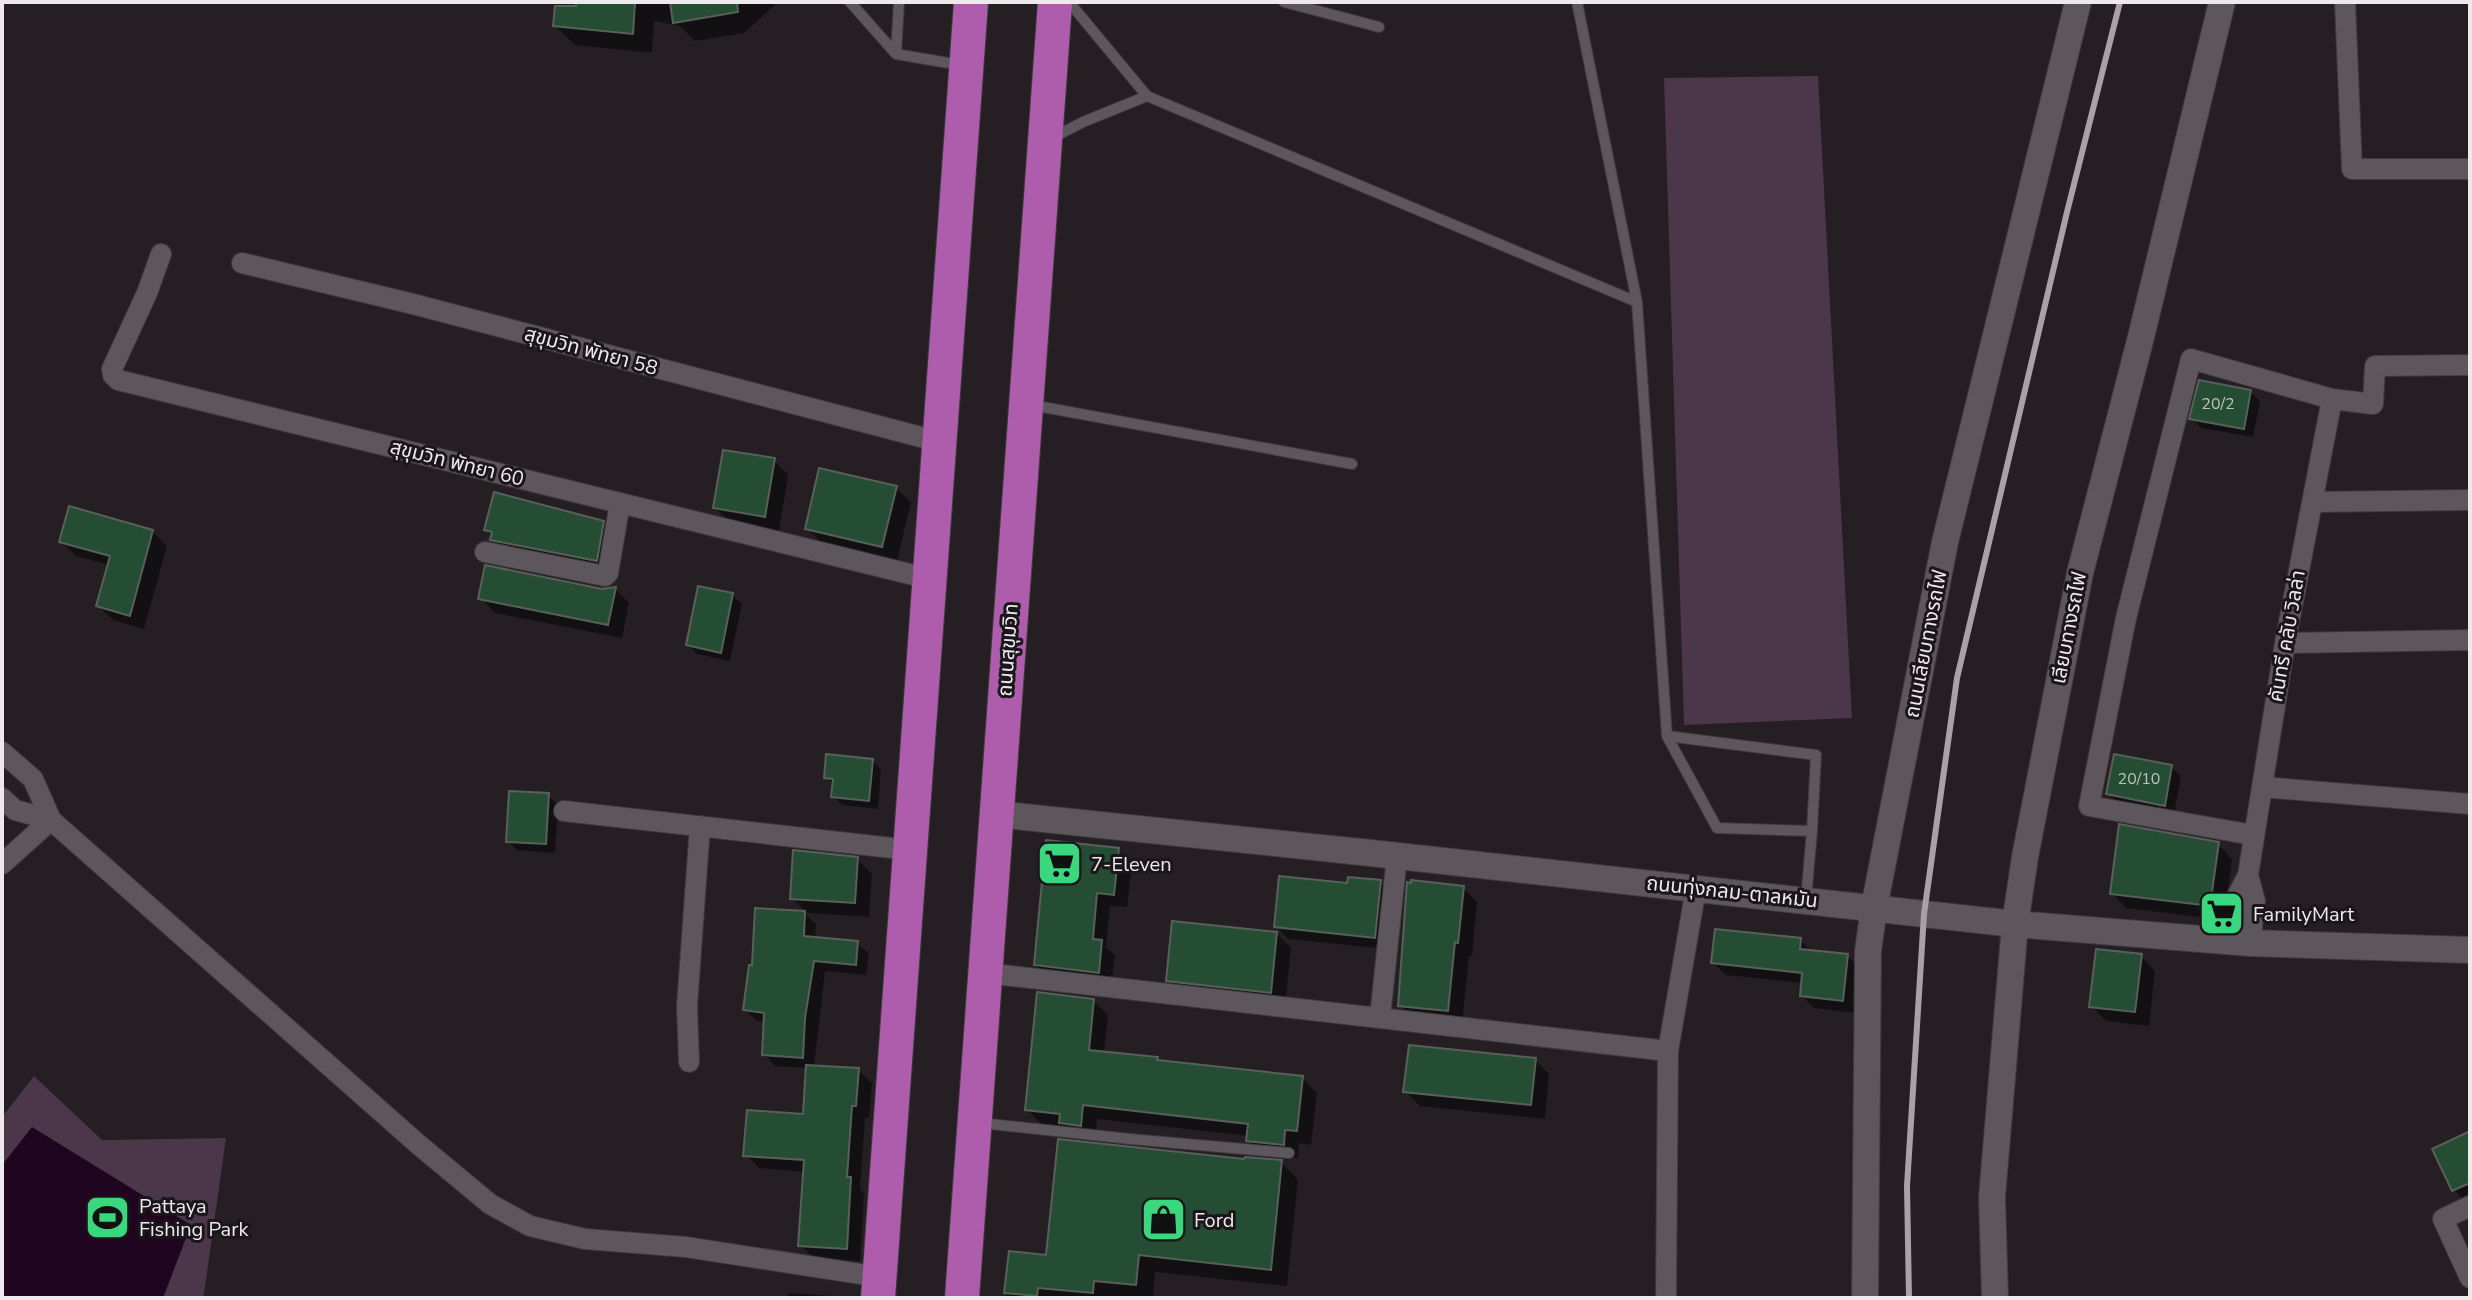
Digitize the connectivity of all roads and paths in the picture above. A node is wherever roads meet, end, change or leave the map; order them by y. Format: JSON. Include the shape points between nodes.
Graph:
{"nodes":[{"id":1,"x":850,"y":2,"type":"edge"},
{"id":2,"x":899,"y":2,"type":"edge"},
{"id":3,"x":971,"y":2,"type":"edge"},
{"id":4,"x":1055,"y":2,"type":"edge"},
{"id":5,"x":1069,"y":2,"type":"edge"},
{"id":6,"x":1284,"y":2,"type":"edge"},
{"id":7,"x":1577,"y":2,"type":"edge"},
{"id":8,"x":2078,"y":2,"type":"edge"},
{"id":9,"x":2222,"y":2,"type":"edge"},
{"id":10,"x":2345,"y":2,"type":"edge"},
{"id":11,"x":1379,"y":27,"type":"dead end"},
{"id":12,"x":896,"y":54,"type":"junction"},
{"id":13,"x":966,"y":66,"type":"junction"},
{"id":14,"x":1147,"y":96,"type":"junction"},
{"id":15,"x":1045,"y":141,"type":"junction"},
{"id":16,"x":2470,"y":169,"type":"edge"},
{"id":17,"x":161,"y":254,"type":"dead end"},
{"id":18,"x":242,"y":263,"type":"dead end"},
{"id":19,"x":1637,"y":302,"type":"junction"},
{"id":20,"x":2470,"y":365,"type":"edge"},
{"id":21,"x":2332,"y":399,"type":"junction"},
{"id":22,"x":1026,"y":404,"type":"junction"},
{"id":23,"x":940,"y":442,"type":"junction"},
{"id":24,"x":1352,"y":464,"type":"dead end"},
{"id":25,"x":2470,"y":500,"type":"edge"},
{"id":26,"x":2312,"y":502,"type":"junction"},
{"id":27,"x":620,"y":503,"type":"junction"},
{"id":28,"x":485,"y":552,"type":"dead end"},
{"id":29,"x":930,"y":579,"type":"junction"},
{"id":30,"x":2470,"y":640,"type":"edge"},
{"id":31,"x":2285,"y":643,"type":"junction"},
{"id":32,"x":1667,"y":736,"type":"junction"},
{"id":33,"x":2,"y":752,"type":"edge"},
{"id":34,"x":2262,"y":787,"type":"junction"},
{"id":35,"x":2,"y":798,"type":"edge"},
{"id":36,"x":2470,"y":804,"type":"edge"},
{"id":37,"x":564,"y":811,"type":"dead end"},
{"id":38,"x":996,"y":814,"type":"junction"},
{"id":39,"x":51,"y":820,"type":"junction"},
{"id":40,"x":700,"y":826,"type":"junction"},
{"id":41,"x":1812,"y":831,"type":"junction"},
{"id":42,"x":2253,"y":835,"type":"junction"},
{"id":43,"x":910,"y":850,"type":"junction"},
{"id":44,"x":1397,"y":856,"type":"junction"},
{"id":45,"x":2,"y":864,"type":"edge"},
{"id":46,"x":1696,"y":888,"type":"junction"},
{"id":47,"x":1806,"y":901,"type":"junction"},
{"id":48,"x":1874,"y":908,"type":"junction"},
{"id":49,"x":2015,"y":924,"type":"junction"},
{"id":50,"x":2240,"y":942,"type":"junction"},
{"id":51,"x":2470,"y":950,"type":"edge"},
{"id":52,"x":985,"y":973,"type":"junction"},
{"id":53,"x":1380,"y":1017,"type":"junction"},
{"id":54,"x":1668,"y":1051,"type":"junction"},
{"id":55,"x":689,"y":1062,"type":"dead end"},
{"id":56,"x":974,"y":1123,"type":"junction"},
{"id":57,"x":1289,"y":1153,"type":"dead end"},
{"id":58,"x":2470,"y":1206,"type":"edge"},
{"id":59,"x":2470,"y":1278,"type":"edge"},
{"id":60,"x":879,"y":1288,"type":"edge"},
{"id":61,"x":962,"y":1298,"type":"edge"},
{"id":62,"x":1666,"y":1298,"type":"edge"},
{"id":63,"x":1865,"y":1298,"type":"edge"},
{"id":64,"x":1995,"y":1298,"type":"edge"}],
"edges":[{"from":1,"to":12,"type":"lane"},
{"from":2,"to":12,"type":"lane"},
{"from":3,"to":13,"type":"highway"},
{"from":4,"to":15,"type":"highway","name":"ถนนสุขุมวิท"},
{"from":5,"to":14,"type":"lane"},
{"from":6,"to":11,"type":"lane"},
{"from":7,"to":19,"type":"lane"},
{"from":8,"to":48,"type":"street","name":"ถนนเลียบทางรถไฟ","via":[[1945,542]]},
{"from":9,"to":49,"type":"street","name":"เลียบทางรถไฟ","via":[[2080,573]]},
{"from":10,"to":16,"type":"street","via":[[2352,169]]},
{"from":12,"to":13,"type":"lane"},
{"from":13,"to":23,"type":"highway"},
{"from":14,"to":15,"type":"lane"},
{"from":14,"to":19,"type":"lane"},
{"from":15,"to":22,"type":"highway","name":"ถนนสุขุมวิท"},
{"from":17,"to":27,"type":"street","name":"สุขุมวิท พัทยา 60","via":[[112,369],[118,380]]},
{"from":18,"to":23,"type":"street","name":"สุขุมวิท พัทยา 58"},
{"from":19,"to":32,"type":"lane"},
{"from":20,"to":21,"type":"street","via":[[2375,366],[2373,404]]},
{"from":21,"to":26,"type":"street","name":"คันทรี คลับ วิลล่า"},
{"from":21,"to":42,"type":"street","via":[[2191,359],[2126,618],[2089,806]]},
{"from":22,"to":24,"type":"lane"},
{"from":22,"to":38,"type":"highway","name":"ถนนสุขุมวิท"},
{"from":23,"to":29,"type":"highway"},
{"from":25,"to":26,"type":"street"},
{"from":26,"to":31,"type":"street","name":"คันทรี คลับ วิลล่า"},
{"from":27,"to":28,"type":"street","via":[[605,576]]},
{"from":27,"to":29,"type":"street","name":"สุขุมวิท พัทยา 60"},
{"from":29,"to":43,"type":"highway"},
{"from":30,"to":31,"type":"street"},
{"from":31,"to":34,"type":"street","name":"คันทรี คลับ วิลล่า"},
{"from":32,"to":41,"type":"lane","via":[[1717,828]]},
{"from":32,"to":41,"type":"lane","via":[[1816,755]]},
{"from":33,"to":39,"type":"street","via":[[33,779]]},
{"from":34,"to":36,"type":"street"},
{"from":34,"to":42,"type":"street","name":"คันทรี คลับ วิลล่า"},
{"from":35,"to":39,"type":"street","via":[[15,810]]},
{"from":37,"to":40,"type":"street"},
{"from":38,"to":44,"type":"street","name":"ถนนทุ่งกลม-ตาลหมัน"},
{"from":38,"to":52,"type":"highway","name":"ถนนสุขุมวิท"},
{"from":39,"to":45,"type":"street"},
{"from":39,"to":60,"type":"street","via":[[490,1204],[530,1226],[585,1239],[686,1247]]},
{"from":40,"to":43,"type":"street"},
{"from":40,"to":55,"type":"street","via":[[687,1006]]},
{"from":41,"to":47,"type":"lane"},
{"from":42,"to":50,"type":"street","name":"คันทรี คลับ วิลล่า","via":[[2248,875],[2255,901]]},
{"from":43,"to":60,"type":"highway"},
{"from":44,"to":46,"type":"street","name":"ถนนทุ่งกลม-ตาลหมัน"},
{"from":44,"to":53,"type":"street"},
{"from":46,"to":47,"type":"street","name":"ถนนทุ่งกลม-ตาลหมัน"},
{"from":46,"to":54,"type":"street"},
{"from":47,"to":48,"type":"street","name":"ถนนทุ่งกลม-ตาลหมัน"},
{"from":48,"to":49,"type":"street","name":"ถนนทุ่งกลม-ตาลหมัน"},
{"from":48,"to":63,"type":"street","name":"ถนนเลียบทางรถไฟ","via":[[1868,951]]},
{"from":49,"to":50,"type":"street","name":"ถนนทุ่งกลม-ตาลหมัน"},
{"from":49,"to":64,"type":"street","via":[[1992,1197]]},
{"from":50,"to":51,"type":"street","name":"ถนนทุ่งกลม-ตาลหมัน"},
{"from":52,"to":53,"type":"street"},
{"from":52,"to":56,"type":"highway","name":"ถนนสุขุมวิท"},
{"from":53,"to":54,"type":"street"},
{"from":54,"to":62,"type":"street"},
{"from":56,"to":57,"type":"lane"},
{"from":56,"to":61,"type":"highway","name":"ถนนสุขุมวิท"},
{"from":58,"to":59,"type":"street","via":[[2443,1219]]}]}
